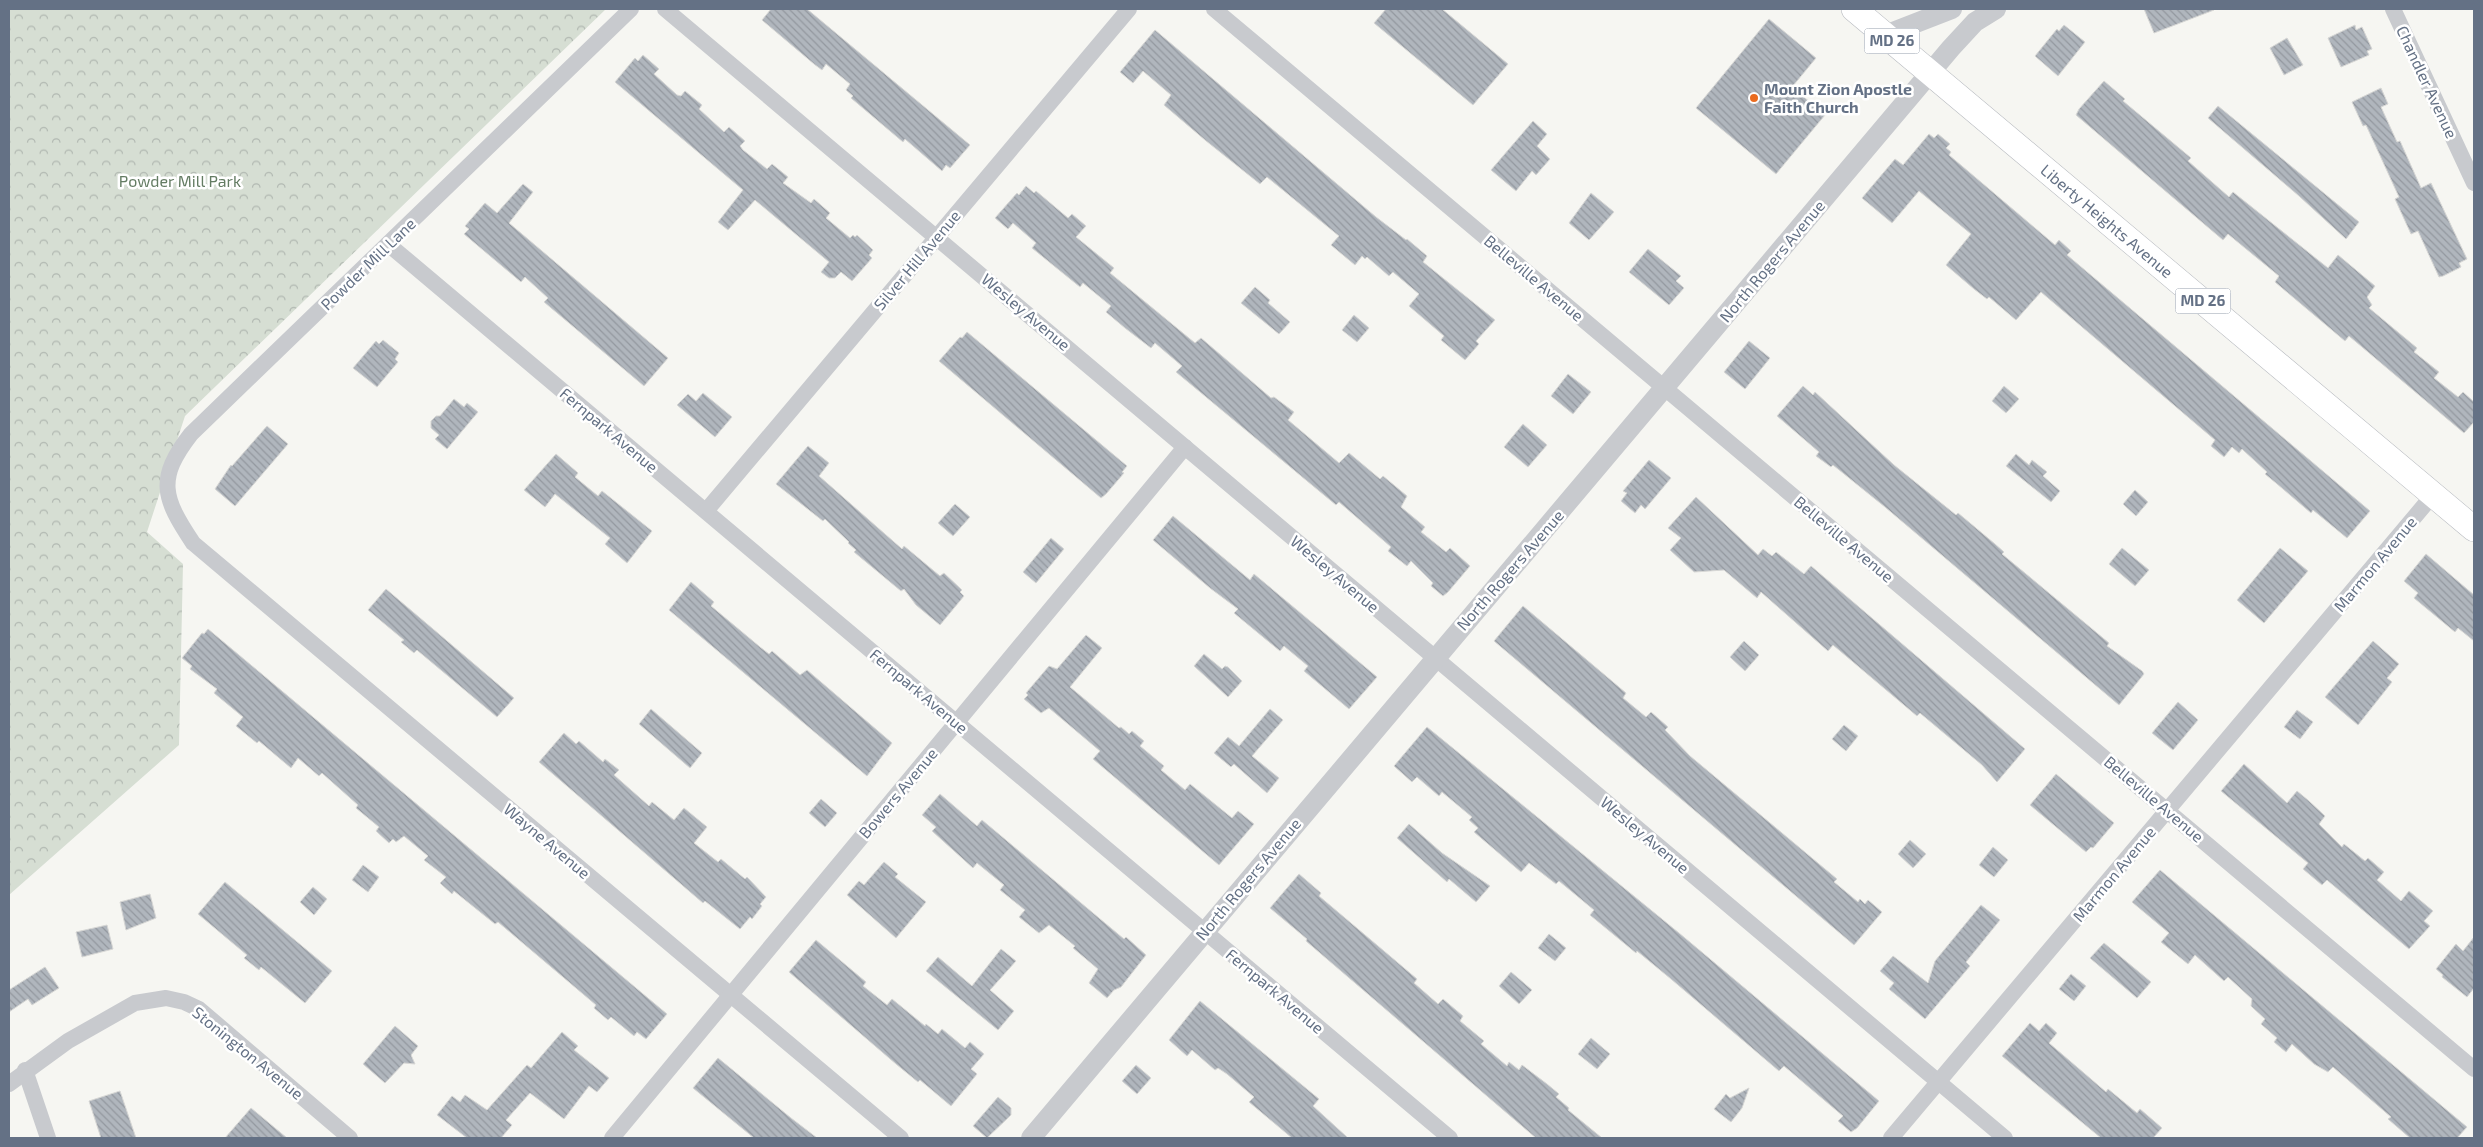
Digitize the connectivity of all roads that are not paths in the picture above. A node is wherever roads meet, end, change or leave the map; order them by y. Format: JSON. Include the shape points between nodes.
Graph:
{"nodes":[{"id":1,"x":631,"y":9,"type":"edge"},
{"id":2,"x":666,"y":9,"type":"edge"},
{"id":3,"x":1129,"y":9,"type":"edge"},
{"id":4,"x":1214,"y":9,"type":"edge"},
{"id":5,"x":1854,"y":9,"type":"edge"},
{"id":6,"x":1952,"y":9,"type":"edge"},
{"id":7,"x":1996,"y":9,"type":"edge"},
{"id":8,"x":2393,"y":9,"type":"edge"},
{"id":9,"x":1885,"y":35,"type":"junction"},
{"id":10,"x":1931,"y":73,"type":"junction"},
{"id":11,"x":2474,"y":183,"type":"edge"},
{"id":12,"x":936,"y":237,"type":"junction"},
{"id":13,"x":388,"y":244,"type":"junction"},
{"id":14,"x":1666,"y":388,"type":"junction"},
{"id":15,"x":1185,"y":447,"type":"junction"},
{"id":16,"x":2433,"y":495,"type":"junction"},
{"id":17,"x":706,"y":512,"type":"junction"},
{"id":18,"x":2474,"y":529,"type":"edge"},
{"id":19,"x":193,"y":543,"type":"joint"},
{"id":20,"x":1435,"y":658,"type":"junction"},
{"id":21,"x":956,"y":722,"type":"junction"},
{"id":22,"x":2167,"y":810,"type":"junction"},
{"id":23,"x":1204,"y":931,"type":"junction"},
{"id":24,"x":731,"y":995,"type":"junction"},
{"id":25,"x":2474,"y":1069,"type":"edge"},
{"id":26,"x":26,"y":1070,"type":"junction"},
{"id":27,"x":1939,"y":1082,"type":"junction"},
{"id":28,"x":9,"y":1084,"type":"edge"},
{"id":29,"x":48,"y":1138,"type":"edge"},
{"id":30,"x":350,"y":1138,"type":"edge"},
{"id":31,"x":612,"y":1138,"type":"edge"},
{"id":32,"x":901,"y":1138,"type":"edge"},
{"id":33,"x":1031,"y":1138,"type":"edge"},
{"id":34,"x":1450,"y":1138,"type":"edge"},
{"id":35,"x":1891,"y":1138,"type":"edge"},
{"id":36,"x":2006,"y":1138,"type":"edge"}],
"edges":[{"from":1,"to":13,"type":"street","name":"Powder Mill Lane"},
{"from":2,"to":12,"type":"street","name":"Wesley Avenue"},
{"from":3,"to":12,"type":"street","name":"Silver Hill Avenue"},
{"from":4,"to":14,"type":"street","name":"Belleville Avenue"},
{"from":5,"to":9,"type":"main road","name":"Liberty Heights Avenue","number":"MD 26"},
{"from":6,"to":9,"type":"street"},
{"from":7,"to":10,"type":"street","name":"North Rogers Avenue","via":[[1967,30]]},
{"from":8,"to":11,"type":"street","name":"Chandler Avenue"},
{"from":9,"to":10,"type":"main road","name":"Liberty Heights Avenue","number":"MD 26"},
{"from":10,"to":14,"type":"street","name":"North Rogers Avenue"},
{"from":10,"to":16,"type":"main road","name":"Liberty Heights Avenue","number":"MD 26"},
{"from":12,"to":15,"type":"street","name":"Wesley Avenue"},
{"from":12,"to":17,"type":"street","name":"Silver Hill Avenue"},
{"from":13,"to":17,"type":"street","name":"Fernpark Avenue"},
{"from":13,"to":19,"type":"street","name":"Powder Mill Lane","via":[[191,434],[176,454],[169,472],[167,492],[174,515]]},
{"from":14,"to":20,"type":"street","name":"North Rogers Avenue"},
{"from":14,"to":22,"type":"street","name":"Belleville Avenue"},
{"from":15,"to":20,"type":"street","name":"Wesley Avenue"},
{"from":15,"to":21,"type":"street","name":"Bowers Avenue"},
{"from":16,"to":18,"type":"main road","name":"Liberty Heights Avenue","number":"MD 26"},
{"from":16,"to":22,"type":"street","name":"Marmon Avenue"},
{"from":17,"to":21,"type":"street","name":"Fernpark Avenue"},
{"from":19,"to":24,"type":"street","name":"Wayne Avenue"},
{"from":20,"to":23,"type":"street","name":"North Rogers Avenue"},
{"from":20,"to":27,"type":"street","name":"Wesley Avenue"},
{"from":21,"to":23,"type":"street","name":"Fernpark Avenue"},
{"from":21,"to":24,"type":"street","name":"Bowers Avenue"},
{"from":22,"to":25,"type":"street","name":"Belleville Avenue"},
{"from":22,"to":27,"type":"street","name":"Marmon Avenue"},
{"from":23,"to":33,"type":"street","name":"North Rogers Avenue"},
{"from":23,"to":34,"type":"street","name":"Fernpark Avenue"},
{"from":24,"to":31,"type":"street","name":"Bowers Avenue"},
{"from":24,"to":32,"type":"street","name":"Wayne Avenue"},
{"from":26,"to":28,"type":"street","name":"Stonington Avenue"},
{"from":26,"to":29,"type":"street"},
{"from":26,"to":30,"type":"street","name":"Stonington Avenue","via":[[68,1041],[135,1003],[166,998],[200,1009]]},
{"from":27,"to":35,"type":"street","name":"Marmon Avenue"},
{"from":27,"to":36,"type":"street","name":"Wesley Avenue"}]}
